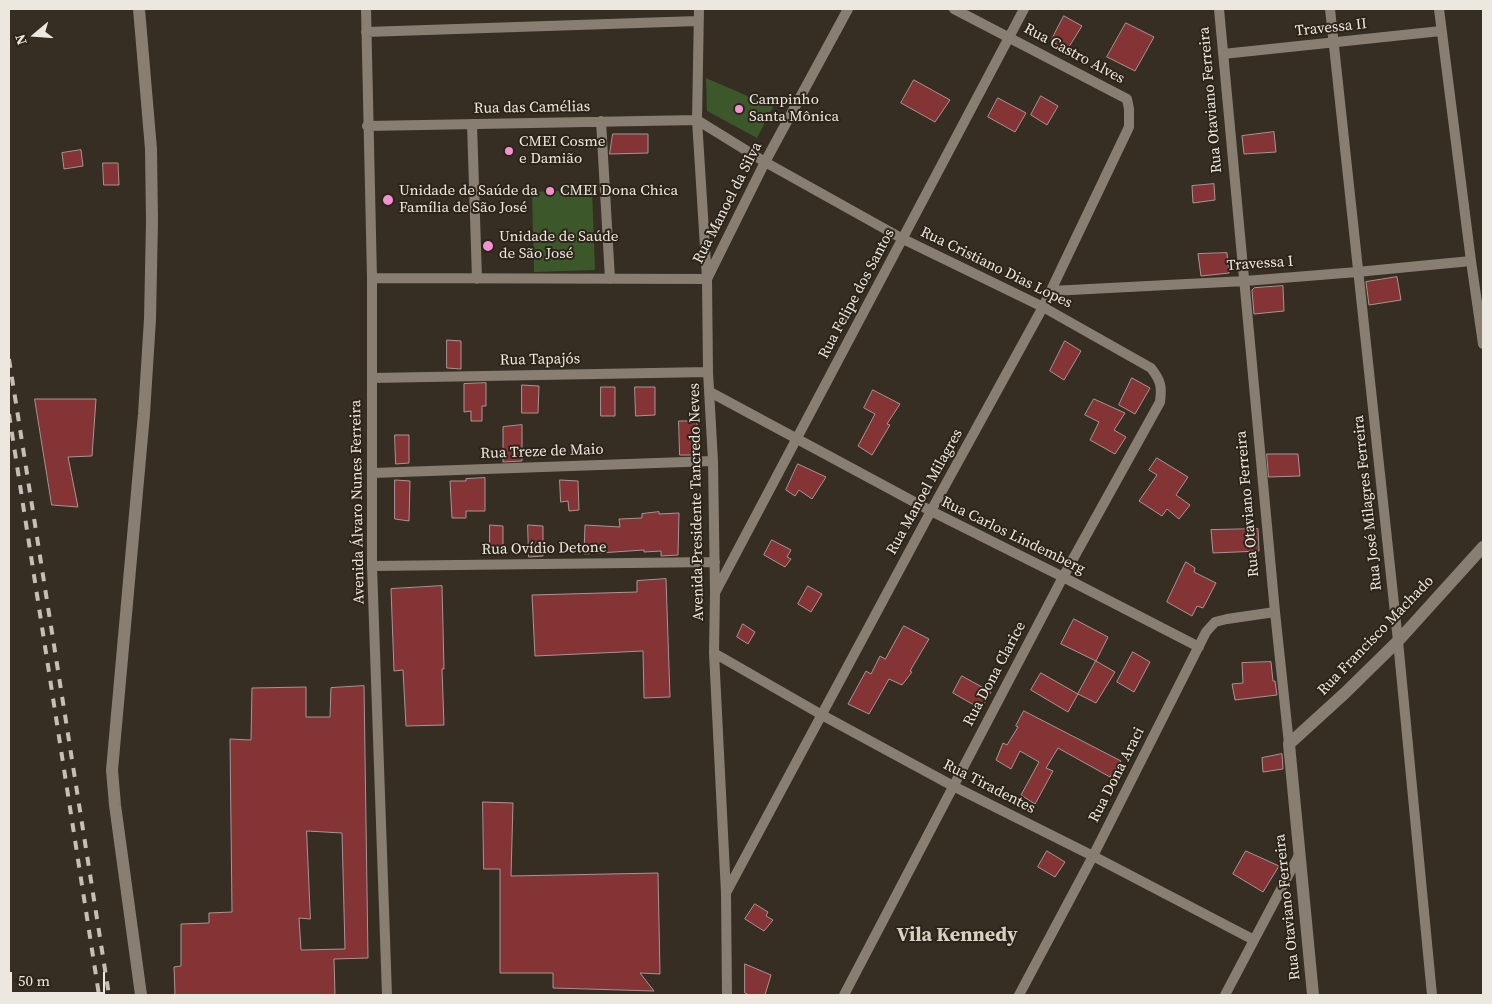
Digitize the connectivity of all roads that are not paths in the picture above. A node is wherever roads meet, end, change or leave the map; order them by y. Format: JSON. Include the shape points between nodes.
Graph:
{"nodes":[{"id":1,"x":139,"y":9,"type":"edge"},
{"id":2,"x":366,"y":9,"type":"edge"},
{"id":3,"x":698,"y":9,"type":"edge"},
{"id":4,"x":848,"y":9,"type":"edge"},
{"id":5,"x":954,"y":9,"type":"edge"},
{"id":6,"x":1024,"y":9,"type":"edge"},
{"id":7,"x":1219,"y":9,"type":"edge"},
{"id":8,"x":1330,"y":9,"type":"edge"},
{"id":9,"x":1439,"y":9,"type":"edge"},
{"id":10,"x":698,"y":20,"type":"junction"},
{"id":11,"x":1441,"y":31,"type":"junction"},
{"id":12,"x":366,"y":32,"type":"junction"},
{"id":13,"x":1008,"y":36,"type":"junction"},
{"id":14,"x":1334,"y":43,"type":"junction"},
{"id":15,"x":1223,"y":54,"type":"junction"},
{"id":16,"x":1127,"y":99,"type":"joint"},
{"id":17,"x":698,"y":120,"type":"junction"},
{"id":18,"x":601,"y":121,"type":"junction"},
{"id":19,"x":472,"y":124,"type":"junction"},
{"id":20,"x":367,"y":126,"type":"junction"},
{"id":21,"x":765,"y":162,"type":"junction"},
{"id":22,"x":903,"y":239,"type":"junction"},
{"id":23,"x":1471,"y":261,"type":"junction"},
{"id":24,"x":1357,"y":272,"type":"junction"},
{"id":25,"x":372,"y":278,"type":"junction"},
{"id":26,"x":476,"y":279,"type":"junction"},
{"id":27,"x":610,"y":279,"type":"junction"},
{"id":28,"x":707,"y":279,"type":"junction"},
{"id":29,"x":1245,"y":281,"type":"junction"},
{"id":30,"x":1051,"y":291,"type":"junction"},
{"id":31,"x":1044,"y":307,"type":"junction"},
{"id":32,"x":1483,"y":344,"type":"edge"},
{"id":33,"x":1151,"y":368,"type":"joint"},
{"id":34,"x":708,"y":372,"type":"junction"},
{"id":35,"x":372,"y":378,"type":"junction"},
{"id":36,"x":710,"y":392,"type":"junction"},
{"id":37,"x":796,"y":438,"type":"junction"},
{"id":38,"x":713,"y":460,"type":"junction"},
{"id":39,"x":373,"y":473,"type":"junction"},
{"id":40,"x":930,"y":512,"type":"junction"},
{"id":41,"x":1483,"y":547,"type":"edge"},
{"id":42,"x":715,"y":562,"type":"junction"},
{"id":43,"x":372,"y":566,"type":"junction"},
{"id":44,"x":1063,"y":577,"type":"junction"},
{"id":45,"x":715,"y":592,"type":"junction"},
{"id":46,"x":1275,"y":612,"type":"junction"},
{"id":47,"x":1398,"y":641,"type":"junction"},
{"id":48,"x":1198,"y":647,"type":"junction"},
{"id":49,"x":714,"y":653,"type":"junction"},
{"id":50,"x":822,"y":715,"type":"junction"},
{"id":51,"x":1289,"y":744,"type":"junction"},
{"id":52,"x":953,"y":786,"type":"junction"},
{"id":53,"x":1299,"y":855,"type":"junction"},
{"id":54,"x":1094,"y":856,"type":"junction"},
{"id":55,"x":726,"y":893,"type":"junction"},
{"id":56,"x":1254,"y":940,"type":"junction"},
{"id":57,"x":141,"y":995,"type":"edge"},
{"id":58,"x":387,"y":995,"type":"edge"},
{"id":59,"x":727,"y":995,"type":"edge"},
{"id":60,"x":844,"y":995,"type":"edge"},
{"id":61,"x":1019,"y":995,"type":"edge"},
{"id":62,"x":1225,"y":995,"type":"edge"},
{"id":63,"x":1313,"y":995,"type":"edge"},
{"id":64,"x":1432,"y":995,"type":"edge"}],
"edges":[{"from":1,"to":57,"type":"street","via":[[151,149],[150,320],[112,770]]},
{"from":2,"to":12,"type":"street","name":"Avenida Álvaro Nunes Ferreira"},
{"from":3,"to":10,"type":"street","name":"Avenida Presidente Tancredo Neves"},
{"from":4,"to":21,"type":"street","name":"Rua Manoel da Silva"},
{"from":5,"to":13,"type":"street","name":"Rua Castro Alves"},
{"from":6,"to":13,"type":"street","name":"Rua Felipe dos Santos"},
{"from":7,"to":15,"type":"street","name":"Rua Otaviano Ferreira"},
{"from":8,"to":14,"type":"street","name":"Rua José Milagres Ferreira"},
{"from":9,"to":11,"type":"street"},
{"from":10,"to":12,"type":"street"},
{"from":10,"to":17,"type":"street","name":"Avenida Presidente Tancredo Neves"},
{"from":11,"to":14,"type":"street","name":"Travessa II"},
{"from":11,"to":23,"type":"street"},
{"from":12,"to":20,"type":"street","name":"Avenida Álvaro Nunes Ferreira"},
{"from":13,"to":16,"type":"street","name":"Rua Castro Alves"},
{"from":13,"to":22,"type":"street","name":"Rua Felipe dos Santos"},
{"from":14,"to":15,"type":"street","name":"Travessa II"},
{"from":14,"to":24,"type":"street","name":"Rua José Milagres Ferreira"},
{"from":15,"to":29,"type":"street","name":"Rua Otaviano Ferreira"},
{"from":16,"to":30,"type":"street","name":"Rua Manoel Milagres","via":[[1129,127]]},
{"from":17,"to":18,"type":"street","name":"Rua das Camélias"},
{"from":17,"to":21,"type":"street","name":"Rua Cristiano Dias Lopes"},
{"from":17,"to":28,"type":"street","name":"Avenida Presidente Tancredo Neves"},
{"from":18,"to":19,"type":"street","name":"Rua das Camélias"},
{"from":18,"to":27,"type":"street"},
{"from":19,"to":20,"type":"street","name":"Rua das Camélias"},
{"from":19,"to":26,"type":"street"},
{"from":20,"to":25,"type":"street","name":"Avenida Álvaro Nunes Ferreira"},
{"from":21,"to":22,"type":"street","name":"Rua Cristiano Dias Lopes"},
{"from":21,"to":28,"type":"street","name":"Rua Manoel da Silva"},
{"from":22,"to":31,"type":"street","name":"Rua Cristiano Dias Lopes"},
{"from":22,"to":37,"type":"street","name":"Rua Felipe dos Santos"},
{"from":23,"to":24,"type":"street","name":"Travessa I"},
{"from":23,"to":32,"type":"street"},
{"from":24,"to":29,"type":"street","name":"Travessa I"},
{"from":24,"to":47,"type":"street","name":"Rua José Milagres Ferreira"},
{"from":25,"to":26,"type":"street"},
{"from":25,"to":35,"type":"street","name":"Avenida Álvaro Nunes Ferreira"},
{"from":26,"to":27,"type":"street"},
{"from":27,"to":28,"type":"street"},
{"from":28,"to":34,"type":"street","name":"Avenida Presidente Tancredo Neves"},
{"from":29,"to":30,"type":"street","name":"Travessa I"},
{"from":29,"to":46,"type":"street","name":"Rua Otaviano Ferreira"},
{"from":30,"to":31,"type":"street","name":"Rua Manoel Milagres"},
{"from":31,"to":33,"type":"street","name":"Rua Cristiano Dias Lopes"},
{"from":31,"to":40,"type":"street","name":"Rua Manoel Milagres"},
{"from":33,"to":44,"type":"street","name":"Rua Dona Clarice","via":[[1159,379],[1160,402]]},
{"from":34,"to":35,"type":"street","name":"Rua Tapajós"},
{"from":34,"to":36,"type":"street","name":"Avenida Presidente Tancredo Neves"},
{"from":35,"to":39,"type":"street","name":"Avenida Álvaro Nunes Ferreira"},
{"from":36,"to":37,"type":"street","name":"Rua Carlos Lindemberg"},
{"from":36,"to":38,"type":"street","name":"Avenida Presidente Tancredo Neves"},
{"from":37,"to":40,"type":"street","name":"Rua Carlos Lindemberg"},
{"from":37,"to":45,"type":"street","name":"Rua Felipe dos Santos"},
{"from":38,"to":39,"type":"street","name":"Rua Treze de Maio"},
{"from":38,"to":42,"type":"street","name":"Avenida Presidente Tancredo Neves"},
{"from":39,"to":43,"type":"street","name":"Avenida Álvaro Nunes Ferreira"},
{"from":40,"to":44,"type":"street","name":"Rua Carlos Lindemberg"},
{"from":40,"to":50,"type":"street","name":"Rua Manoel Milagres"},
{"from":41,"to":47,"type":"street","name":"Rua Francisco Machado"},
{"from":42,"to":43,"type":"street","name":"Rua Ovídio Detone"},
{"from":42,"to":45,"type":"street","name":"Avenida Presidente Tancredo Neves"},
{"from":43,"to":58,"type":"street","name":"Avenida Álvaro Nunes Ferreira"},
{"from":44,"to":48,"type":"street","name":"Rua Carlos Lindemberg"},
{"from":44,"to":52,"type":"street","name":"Rua Dona Clarice"},
{"from":45,"to":49,"type":"street","name":"Avenida Presidente Tancredo Neves"},
{"from":46,"to":48,"type":"street","name":"Rua Dona Araci","via":[[1215,622]]},
{"from":46,"to":51,"type":"street","name":"Rua Otaviano Ferreira"},
{"from":47,"to":51,"type":"street","name":"Rua Francisco Machado"},
{"from":47,"to":64,"type":"street","name":"Rua José Milagres Ferreira"},
{"from":48,"to":54,"type":"street","name":"Rua Dona Araci"},
{"from":49,"to":50,"type":"street","name":"Rua Tiradentes"},
{"from":49,"to":55,"type":"street","name":"Avenida Presidente Tancredo Neves"},
{"from":50,"to":52,"type":"street","name":"Rua Tiradentes"},
{"from":50,"to":55,"type":"street","name":"Rua Manoel Milagres"},
{"from":51,"to":53,"type":"street","name":"Rua Otaviano Ferreira"},
{"from":52,"to":54,"type":"street","name":"Rua Tiradentes"},
{"from":52,"to":60,"type":"street","name":"Rua Dona Clarice"},
{"from":53,"to":56,"type":"street"},
{"from":53,"to":63,"type":"street","name":"Rua Otaviano Ferreira"},
{"from":54,"to":56,"type":"street","name":"Rua Tiradentes"},
{"from":54,"to":61,"type":"street","name":"Rua Dona Araci"},
{"from":55,"to":59,"type":"street","name":"Avenida Presidente Tancredo Neves"},
{"from":56,"to":62,"type":"street"}]}
